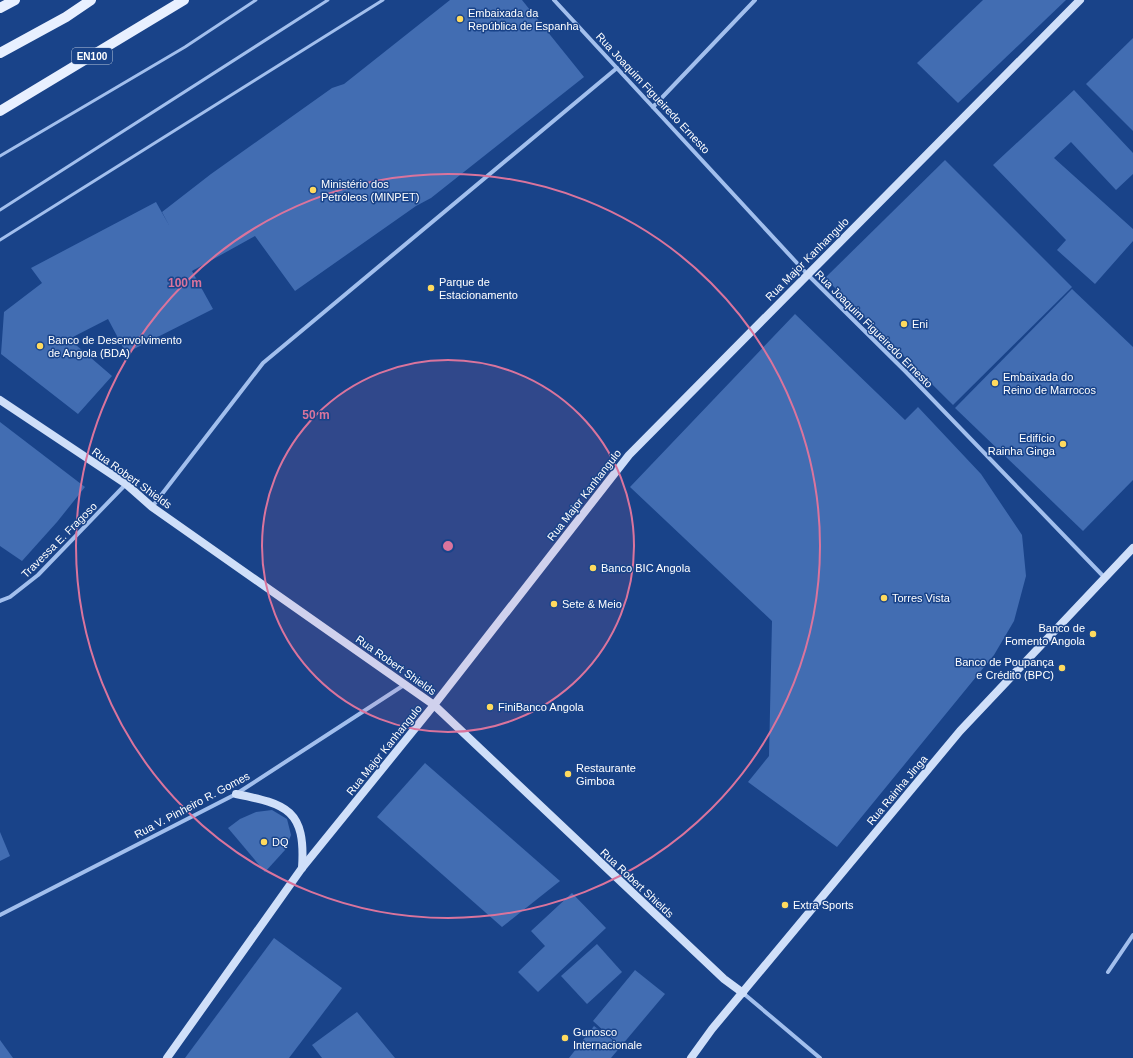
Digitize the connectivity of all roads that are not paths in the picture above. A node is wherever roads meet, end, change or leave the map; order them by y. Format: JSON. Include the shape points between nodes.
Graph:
{"nodes":[{"id":1,"x":15,"y":0,"type":"edge"},
{"id":2,"x":91,"y":0,"type":"edge"},
{"id":3,"x":184,"y":0,"type":"edge"},
{"id":4,"x":256,"y":0,"type":"edge"},
{"id":5,"x":328,"y":0,"type":"edge"},
{"id":6,"x":383,"y":0,"type":"edge"},
{"id":7,"x":554,"y":0,"type":"edge"},
{"id":8,"x":755,"y":0,"type":"edge"},
{"id":9,"x":1080,"y":0,"type":"edge"},
{"id":10,"x":0,"y":8,"type":"edge"},
{"id":11,"x":0,"y":53,"type":"edge"},
{"id":12,"x":617,"y":68,"type":"junction"},
{"id":13,"x":653,"y":107,"type":"junction"},
{"id":14,"x":0,"y":110,"type":"edge"},
{"id":15,"x":0,"y":156,"type":"edge"},
{"id":16,"x":0,"y":210,"type":"edge"},
{"id":17,"x":0,"y":240,"type":"edge"},
{"id":18,"x":808,"y":274,"type":"junction"},
{"id":19,"x":0,"y":400,"type":"edge"},
{"id":20,"x":126,"y":484,"type":"junction"},
{"id":21,"x":152,"y":507,"type":"junction"},
{"id":22,"x":1133,"y":548,"type":"edge"},
{"id":23,"x":1105,"y":578,"type":"junction"},
{"id":24,"x":0,"y":601,"type":"edge"},
{"id":25,"x":405,"y":685,"type":"junction"},
{"id":26,"x":434,"y":705,"type":"junction"},
{"id":27,"x":236,"y":794,"type":"junction"},
{"id":28,"x":302,"y":868,"type":"junction"},
{"id":29,"x":0,"y":914,"type":"edge"},
{"id":30,"x":1133,"y":934,"type":"edge"},
{"id":31,"x":1108,"y":972,"type":"dead end"},
{"id":32,"x":743,"y":993,"type":"junction"},
{"id":33,"x":167,"y":1058,"type":"edge"},
{"id":34,"x":691,"y":1058,"type":"edge"},
{"id":35,"x":820,"y":1058,"type":"edge"}],
"edges":[{"from":1,"to":10,"type":"main road"},
{"from":2,"to":11,"type":"main road"},
{"from":3,"to":14,"type":"main road","number":"EN100"},
{"from":4,"to":15,"type":"lane","via":[[185,47]]},
{"from":5,"to":16,"type":"lane"},
{"from":6,"to":17,"type":"lane"},
{"from":7,"to":12,"type":"street","name":"Rua Joaquim Figueiredo Ernesto"},
{"from":8,"to":13,"type":"street"},
{"from":9,"to":18,"type":"street","name":"Rua Major Kanhangulo"},
{"from":12,"to":13,"type":"street","name":"Rua Joaquim Figueiredo Ernesto"},
{"from":12,"to":21,"type":"street","via":[[263,363]]},
{"from":13,"to":18,"type":"street","name":"Rua Joaquim Figueiredo Ernesto"},
{"from":18,"to":23,"type":"street","name":"Rua Joaquim Figueiredo Ernesto"},
{"from":18,"to":26,"type":"street","name":"Rua Major Kanhangulo","via":[[629,455]]},
{"from":19,"to":20,"type":"street","name":"Rua Robert Shields"},
{"from":20,"to":21,"type":"street","name":"Rua Robert Shields"},
{"from":20,"to":24,"type":"street","name":"Travessa E. Fragoso","via":[[38,575]]},
{"from":21,"to":25,"type":"street","name":"Rua Robert Shields"},
{"from":22,"to":23,"type":"street","name":"Rua Rainha Jinga"},
{"from":23,"to":32,"type":"street","name":"Rua Rainha Jinga","via":[[960,731]]},
{"from":25,"to":26,"type":"street","name":"Rua Robert Shields"},
{"from":25,"to":27,"type":"street","name":"Rua V. Pinheiro R. Gomes"},
{"from":26,"to":28,"type":"street","name":"Rua Major Kanhangulo"},
{"from":26,"to":32,"type":"street","name":"Rua Robert Shields","via":[[724,980]]},
{"from":27,"to":28,"type":"street","via":[[266,800],[288,812],[303,838]]},
{"from":27,"to":29,"type":"street","name":"Rua V. Pinheiro R. Gomes"},
{"from":28,"to":33,"type":"street","name":"Rua Major Kanhangulo"},
{"from":30,"to":31,"type":"street"},
{"from":32,"to":34,"type":"street","name":"Rua Rainha Jinga"},
{"from":32,"to":35,"type":"street"}]}
